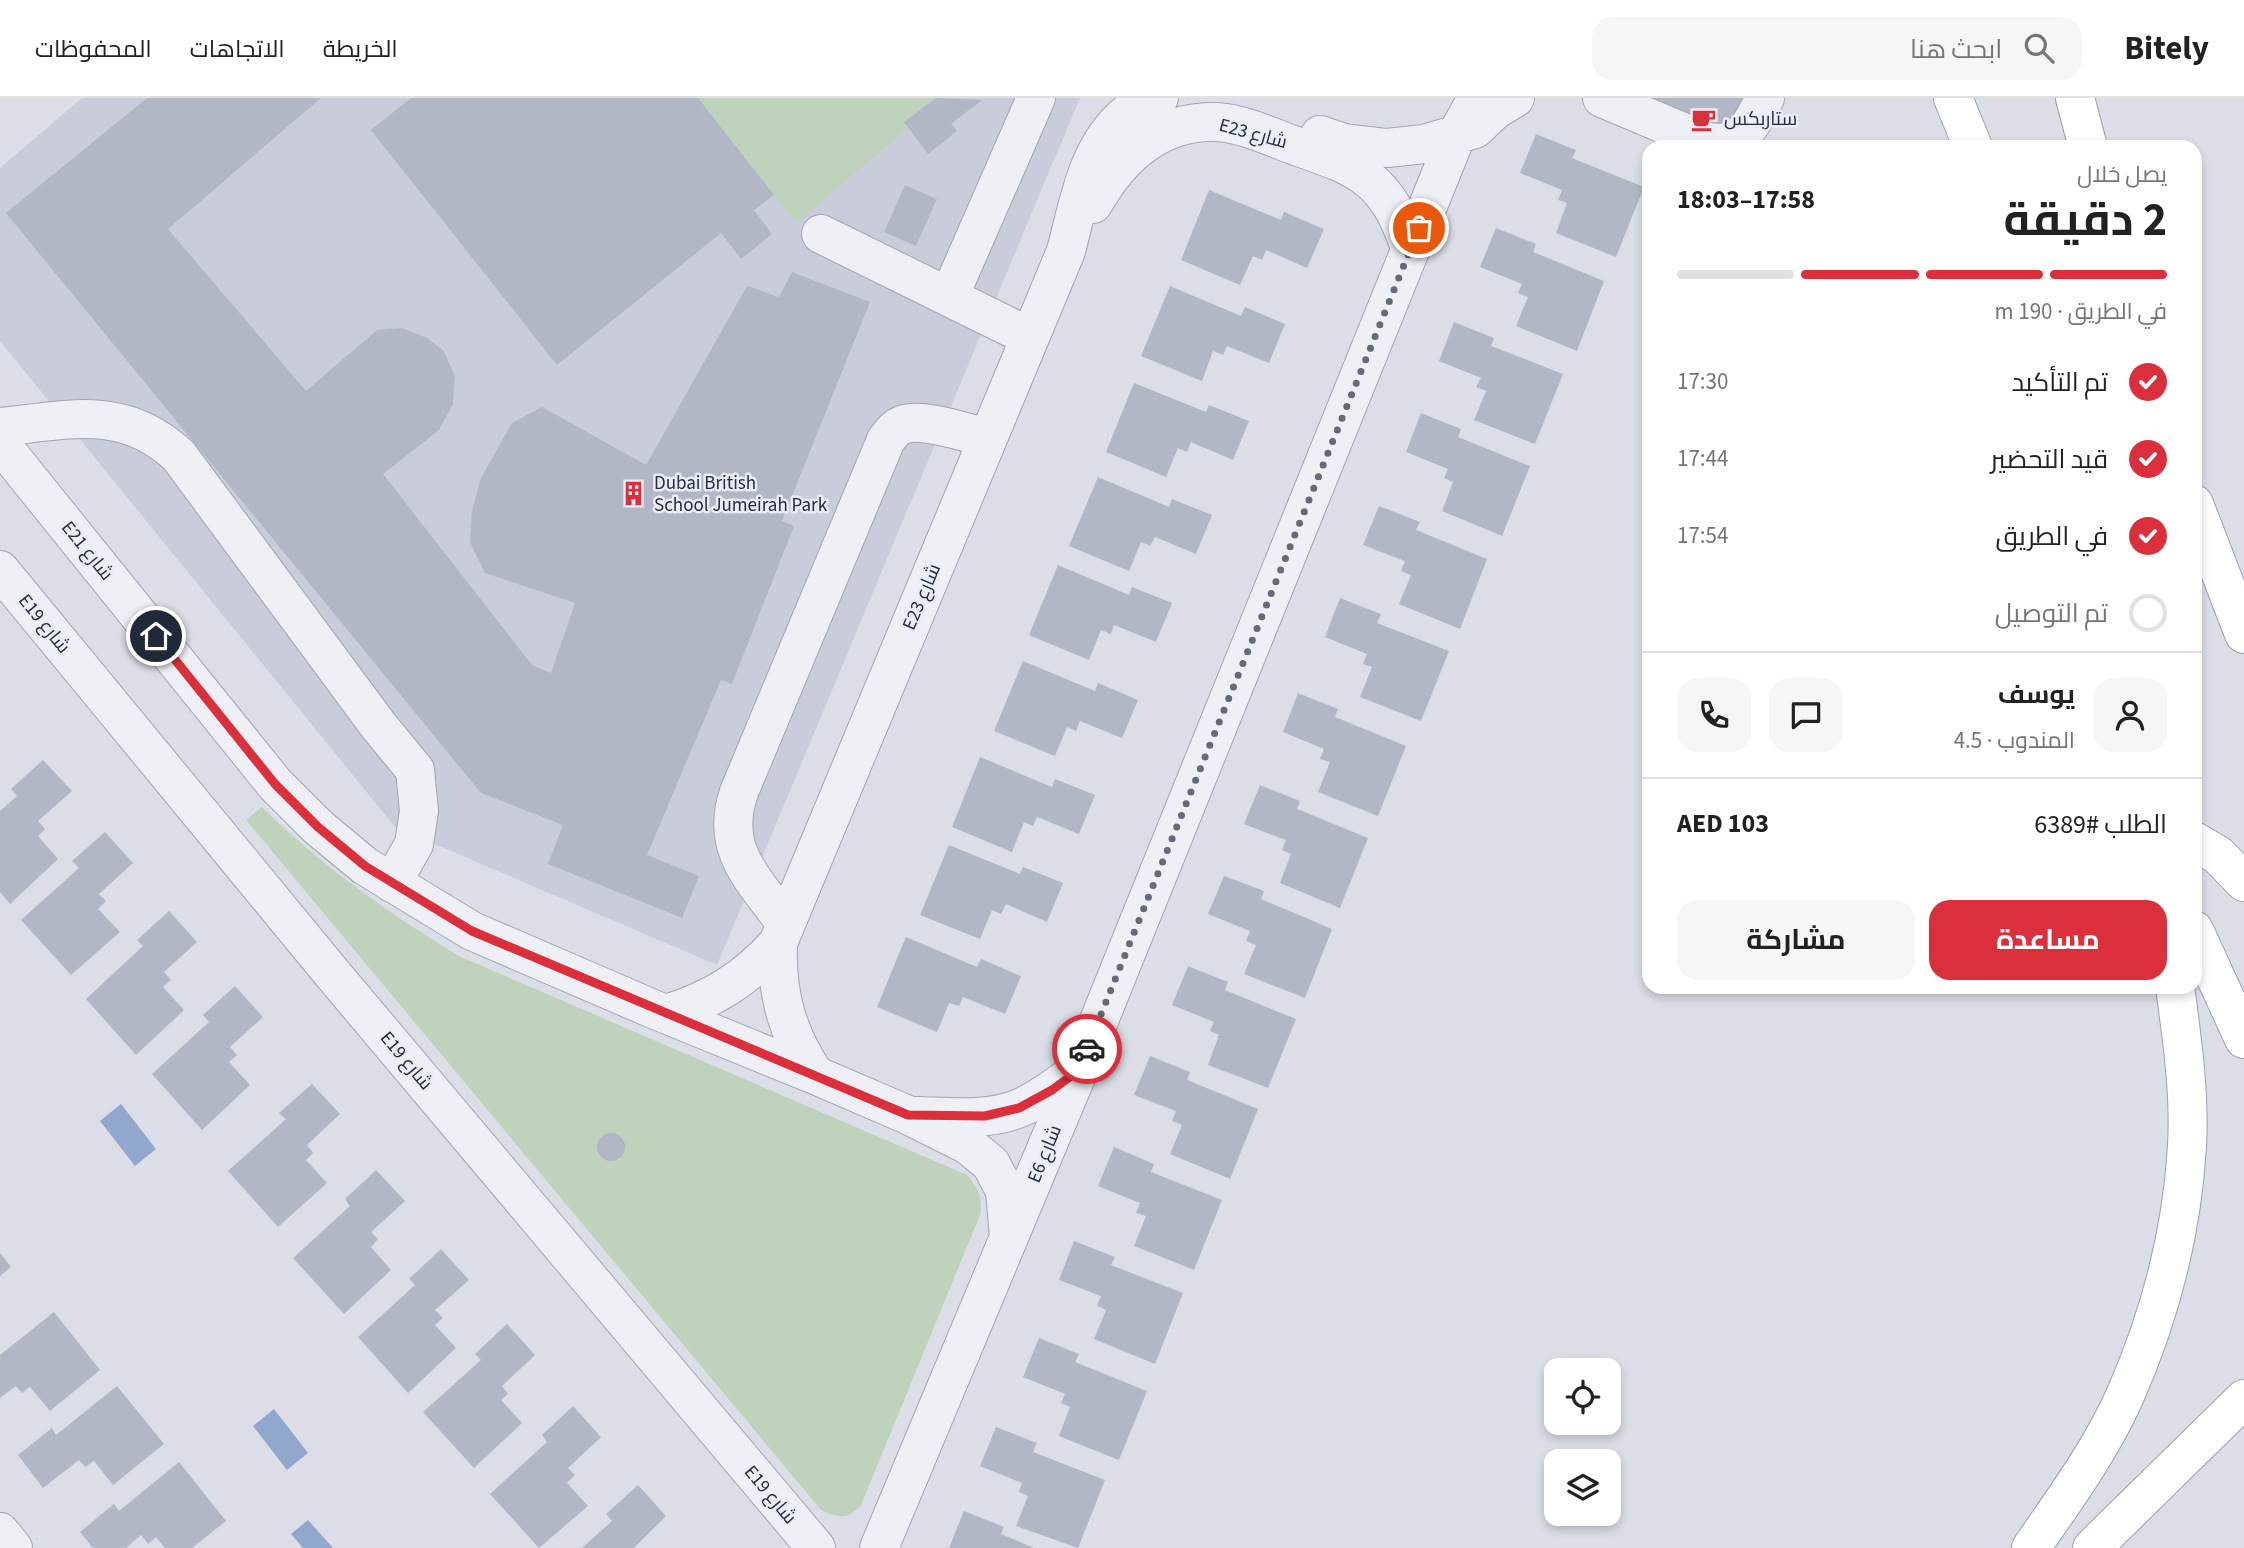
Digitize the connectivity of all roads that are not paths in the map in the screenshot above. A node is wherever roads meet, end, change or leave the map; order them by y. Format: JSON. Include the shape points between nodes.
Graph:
{"nodes":[{"id":1,"x":1010,"y":98,"type":"edge"},
{"id":2,"x":1036,"y":98,"type":"edge"},
{"id":3,"x":1160,"y":98,"type":"edge"},
{"id":4,"x":1231,"y":98,"type":"edge"},
{"id":5,"x":1602,"y":98,"type":"edge"},
{"id":6,"x":1765,"y":98,"type":"edge"},
{"id":7,"x":1953,"y":98,"type":"edge"},
{"id":8,"x":1968,"y":98,"type":"edge"},
{"id":9,"x":1498,"y":101,"type":"edge"},
{"id":10,"x":1457,"y":134,"type":"junction"},
{"id":11,"x":1702,"y":140,"type":"edge"},
{"id":12,"x":1736,"y":140,"type":"edge"},
{"id":13,"x":1971,"y":140,"type":"edge"},
{"id":14,"x":1973,"y":140,"type":"edge"},
{"id":15,"x":1387,"y":148,"type":"junction"},
{"id":16,"x":1351,"y":165,"type":"junction"},
{"id":17,"x":1439,"y":180,"type":"junction"},
{"id":18,"x":821,"y":234,"type":"dead end"},
{"id":19,"x":1410,"y":248,"type":"junction"},
{"id":20,"x":1066,"y":251,"type":"junction"},
{"id":21,"x":938,"y":292,"type":"junction"},
{"id":22,"x":1030,"y":337,"type":"junction"},
{"id":23,"x":0,"y":427,"type":"edge"},
{"id":24,"x":988,"y":438,"type":"junction"},
{"id":25,"x":0,"y":443,"type":"edge"},
{"id":26,"x":2202,"y":525,"type":"edge"},
{"id":27,"x":0,"y":570,"type":"edge"},
{"id":28,"x":2244,"y":634,"type":"edge"},
{"id":29,"x":2202,"y":846,"type":"edge"},
{"id":30,"x":2244,"y":882,"type":"edge"},
{"id":31,"x":392,"y":883,"type":"junction"},
{"id":32,"x":782,"y":934,"type":"junction"},
{"id":33,"x":2202,"y":947,"type":"edge"},
{"id":34,"x":2176,"y":994,"type":"edge"},
{"id":35,"x":666,"y":1014,"type":"junction"},
{"id":36,"x":2244,"y":1039,"type":"edge"},
{"id":37,"x":1079,"y":1070,"type":"junction"},
{"id":38,"x":815,"y":1075,"type":"junction"},
{"id":39,"x":908,"y":1115,"type":"junction"},
{"id":40,"x":1009,"y":1241,"type":"junction"},
{"id":41,"x":2244,"y":1399,"type":"edge"},
{"id":42,"x":2244,"y":1421,"type":"edge"},
{"id":43,"x":2207,"y":1435,"type":"junction"},
{"id":44,"x":0,"y":1532,"type":"edge"},
{"id":45,"x":13,"y":1548,"type":"edge"},
{"id":46,"x":816,"y":1548,"type":"edge"},
{"id":47,"x":879,"y":1548,"type":"edge"},
{"id":48,"x":2031,"y":1548,"type":"edge"},
{"id":49,"x":2092,"y":1548,"type":"edge"}],
"edges":[{"from":1,"to":21,"type":"street"},
{"from":2,"to":21,"type":"street"},
{"from":3,"to":20,"type":"street","name":"E23 شارع","via":[[1131,111],[1101,146],[1087,175]]},
{"from":4,"to":15,"type":"street","name":"E23 شارع","via":[[1327,138]]},
{"from":5,"to":11,"type":"street"},
{"from":6,"to":12,"type":"street","via":[[1750,126]]},
{"from":7,"to":13,"type":"main road"},
{"from":8,"to":14,"type":"main road"},
{"from":9,"to":10,"type":"street","name":"E6 شارع"},
{"from":10,"to":15,"type":"street","name":"E23 شارع"},
{"from":10,"to":17,"type":"street","name":"E6 شارع"},
{"from":15,"to":17,"type":"street","via":[[1421,159]]},
{"from":16,"to":17,"type":"street","via":[[1387,178]]},
{"from":16,"to":19,"type":"street","name":"E23 شارع","via":[[1387,199]]},
{"from":16,"to":20,"type":"street","name":"E23 شارع","via":[[1247,129],[1216,122],[1180,126],[1149,139],[1123,161],[1107,179]]},
{"from":17,"to":19,"type":"street","name":"E6 شارع"},
{"from":18,"to":21,"type":"street"},
{"from":19,"to":37,"type":"street","name":"E6 شارع"},
{"from":20,"to":22,"type":"street","name":"E23 شارع"},
{"from":21,"to":22,"type":"street"},
{"from":22,"to":24,"type":"street","name":"E23 شارع"},
{"from":23,"to":31,"type":"street","via":[[105,419],[146,431],[179,456],[415,770],[419,811],[414,844]]},
{"from":24,"to":32,"type":"street","name":"E23 شارع"},
{"from":24,"to":32,"type":"street","via":[[922,423],[904,424],[886,440],[739,792],[733,810],[736,849]]},
{"from":25,"to":31,"type":"street","name":"E21 شارع","via":[[275,784],[318,827]]},
{"from":26,"to":28,"type":"main road"},
{"from":27,"to":46,"type":"street","name":"E19 شارع"},
{"from":29,"to":30,"type":"main road"},
{"from":31,"to":35,"type":"street","name":"E21 شارع","via":[[472,931]]},
{"from":32,"to":35,"type":"street","name":"E23 شارع","via":[[761,962],[730,986],[694,1006]]},
{"from":32,"to":38,"type":"street","name":"E23 شارع","via":[[777,971],[787,1024]]},
{"from":33,"to":36,"type":"main road"},
{"from":34,"to":48,"type":"main road","via":[[2185,1057],[2187,1145],[2177,1233],[2159,1308],[2123,1400],[2080,1477]]},
{"from":35,"to":38,"type":"street","name":"E21 شارع"},
{"from":37,"to":39,"type":"street","name":"E21 شارع","via":[[1019,1108],[985,1116]]},
{"from":37,"to":40,"type":"street","name":"E6 شارع"},
{"from":38,"to":39,"type":"street","name":"E21 شارع"},
{"from":39,"to":40,"type":"street","name":"E21 شارع","via":[[968,1145],[991,1164],[1005,1191]]},
{"from":40,"to":47,"type":"street","name":"E6 شارع"},
{"from":41,"to":43,"type":"main road"},
{"from":42,"to":43,"type":"main road"},
{"from":43,"to":49,"type":"main road"},
{"from":44,"to":45,"type":"street"}]}
